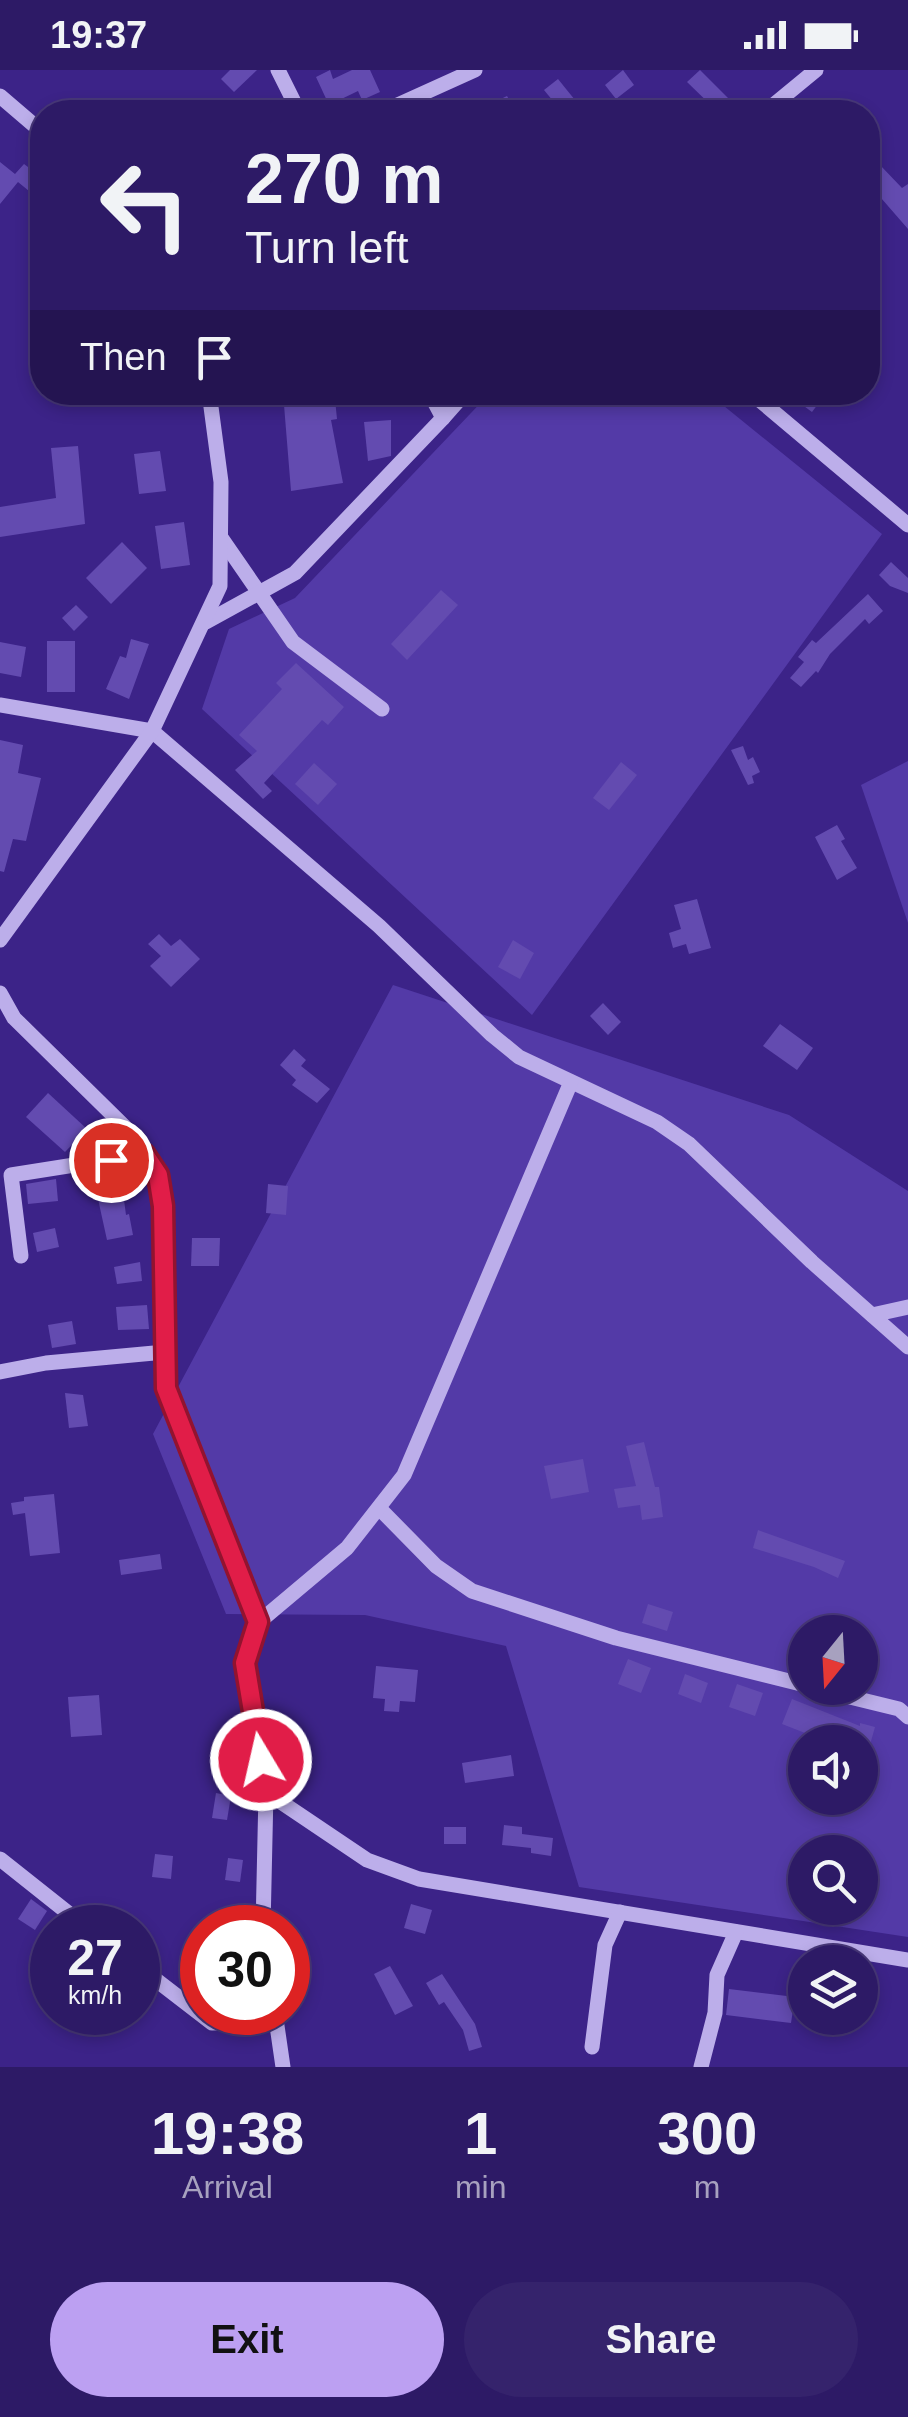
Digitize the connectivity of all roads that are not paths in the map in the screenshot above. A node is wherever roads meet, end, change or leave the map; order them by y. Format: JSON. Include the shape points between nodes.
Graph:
{"nodes":[{"id":1,"x":278,"y":70,"type":"edge"},
{"id":2,"x":475,"y":70,"type":"edge"},
{"id":3,"x":816,"y":70,"type":"edge"},
{"id":4,"x":0,"y":96,"type":"edge"},
{"id":5,"x":293,"y":100,"type":"edge"},
{"id":6,"x":409,"y":100,"type":"edge"},
{"id":7,"x":780,"y":100,"type":"edge"},
{"id":8,"x":30,"y":122,"type":"edge"},
{"id":9,"x":210,"y":405,"type":"edge"},
{"id":10,"x":436,"y":405,"type":"edge"},
{"id":11,"x":454,"y":405,"type":"edge"},
{"id":12,"x":766,"y":405,"type":"edge"},
{"id":13,"x":443,"y":418,"type":"junction"},
{"id":14,"x":908,"y":524,"type":"edge"},
{"id":15,"x":220,"y":537,"type":"junction"},
{"id":16,"x":258,"y":593,"type":"junction"},
{"id":17,"x":206,"y":622,"type":"junction"},
{"id":18,"x":0,"y":705,"type":"edge"},
{"id":19,"x":382,"y":709,"type":"dead end"},
{"id":20,"x":152,"y":731,"type":"junction"},
{"id":21,"x":0,"y":940,"type":"edge"},
{"id":22,"x":0,"y":992,"type":"edge"},
{"id":23,"x":571,"y":1082,"type":"junction"},
{"id":24,"x":144,"y":1154,"type":"junction"},
{"id":25,"x":21,"y":1256,"type":"dead end"},
{"id":26,"x":908,"y":1307,"type":"edge"},
{"id":27,"x":872,"y":1314,"type":"junction"},
{"id":28,"x":908,"y":1347,"type":"edge"},
{"id":29,"x":165,"y":1352,"type":"junction"},
{"id":30,"x":0,"y":1372,"type":"edge"},
{"id":31,"x":379,"y":1508,"type":"junction"},
{"id":32,"x":258,"y":1622,"type":"junction"},
{"id":33,"x":788,"y":1682,"type":"edge"},
{"id":34,"x":878,"y":1704,"type":"edge"},
{"id":35,"x":908,"y":1717,"type":"edge"},
{"id":36,"x":266,"y":1792,"type":"junction"},
{"id":37,"x":0,"y":1859,"type":"edge"},
{"id":38,"x":58,"y":1905,"type":"edge"},
{"id":39,"x":264,"y":1905,"type":"edge"},
{"id":40,"x":620,"y":1912,"type":"junction"},
{"id":41,"x":736,"y":1932,"type":"junction"},
{"id":42,"x":908,"y":1960,"type":"edge"},
{"id":43,"x":160,"y":1983,"type":"edge"},
{"id":44,"x":180,"y":1999,"type":"edge"},
{"id":45,"x":279,"y":2035,"type":"edge"},
{"id":46,"x":592,"y":2047,"type":"dead end"},
{"id":47,"x":283,"y":2067,"type":"edge"},
{"id":48,"x":701,"y":2067,"type":"edge"}],
"edges":[{"from":1,"to":5,"type":"street"},
{"from":2,"to":6,"type":"street"},
{"from":3,"to":7,"type":"street"},
{"from":4,"to":8,"type":"street"},
{"from":9,"to":15,"type":"street","via":[[221,482]]},
{"from":10,"to":13,"type":"street"},
{"from":11,"to":13,"type":"street"},
{"from":12,"to":14,"type":"street"},
{"from":13,"to":16,"type":"street","via":[[295,573]]},
{"from":15,"to":16,"type":"street"},
{"from":15,"to":17,"type":"street","via":[[220,586]]},
{"from":16,"to":17,"type":"street"},
{"from":16,"to":19,"type":"street","via":[[293,642]]},
{"from":17,"to":20,"type":"street"},
{"from":18,"to":20,"type":"street"},
{"from":20,"to":21,"type":"street"},
{"from":20,"to":23,"type":"street","via":[[379,926],[492,1035]]},
{"from":22,"to":24,"type":"street","via":[[14,1018],[130,1131]]},
{"from":23,"to":27,"type":"street","via":[[690,1144]]},
{"from":23,"to":31,"type":"street","via":[[404,1476]]},
{"from":24,"to":25,"type":"street","via":[[12,1175]]},
{"from":24,"to":29,"type":"street","via":[[158,1175],[163,1206]]},
{"from":26,"to":27,"type":"street"},
{"from":27,"to":28,"type":"street"},
{"from":29,"to":30,"type":"street"},
{"from":29,"to":32,"type":"street","via":[[166,1388]]},
{"from":31,"to":32,"type":"street","via":[[347,1548]]},
{"from":31,"to":33,"type":"street","via":[[436,1566],[472,1591],[616,1638]]},
{"from":32,"to":36,"type":"street","via":[[245,1663]]},
{"from":34,"to":35,"type":"street"},
{"from":36,"to":39,"type":"street"},
{"from":36,"to":40,"type":"street","via":[[367,1860],[418,1878]]},
{"from":37,"to":38,"type":"street"},
{"from":40,"to":41,"type":"street"},
{"from":40,"to":46,"type":"street","via":[[604,1945]]},
{"from":41,"to":42,"type":"street"},
{"from":41,"to":48,"type":"street","via":[[716,1975],[715,2013]]},
{"from":43,"to":44,"type":"street"},
{"from":45,"to":47,"type":"street"}]}
